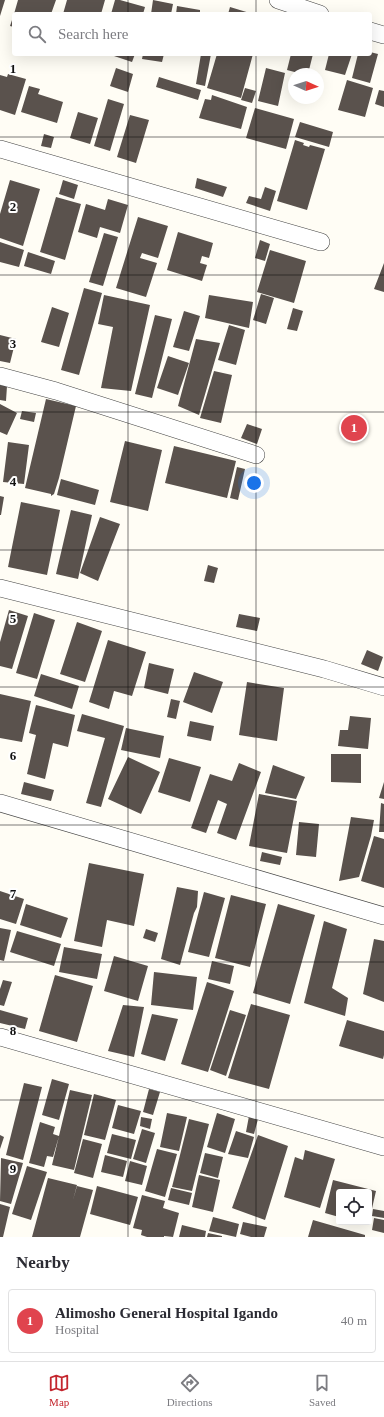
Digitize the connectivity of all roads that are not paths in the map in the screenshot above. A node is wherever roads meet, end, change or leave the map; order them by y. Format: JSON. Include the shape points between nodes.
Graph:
{"nodes":[{"id":1,"x":278,"y":0,"type":"edge"},
{"id":2,"x":314,"y":12,"type":"edge"},
{"id":3,"x":372,"y":32,"type":"edge"},
{"id":4,"x":384,"y":36,"type":"edge"},
{"id":5,"x":0,"y":149,"type":"edge"},
{"id":6,"x":321,"y":242,"type":"dead end"},
{"id":7,"x":0,"y":376,"type":"edge"},
{"id":8,"x":256,"y":454,"type":"dead end"},
{"id":9,"x":0,"y":588,"type":"edge"},
{"id":10,"x":384,"y":687,"type":"edge"},
{"id":11,"x":0,"y":802,"type":"edge"},
{"id":12,"x":384,"y":916,"type":"edge"},
{"id":13,"x":0,"y":1037,"type":"edge"},
{"id":14,"x":384,"y":1147,"type":"edge"}],
"edges":[{"from":1,"to":2,"type":"street"},
{"from":3,"to":4,"type":"street"},
{"from":5,"to":6,"type":"street"},
{"from":7,"to":8,"type":"street"},
{"from":9,"to":10,"type":"street","via":[[317,667]]},
{"from":11,"to":12,"type":"street"},
{"from":13,"to":14,"type":"street"}]}
